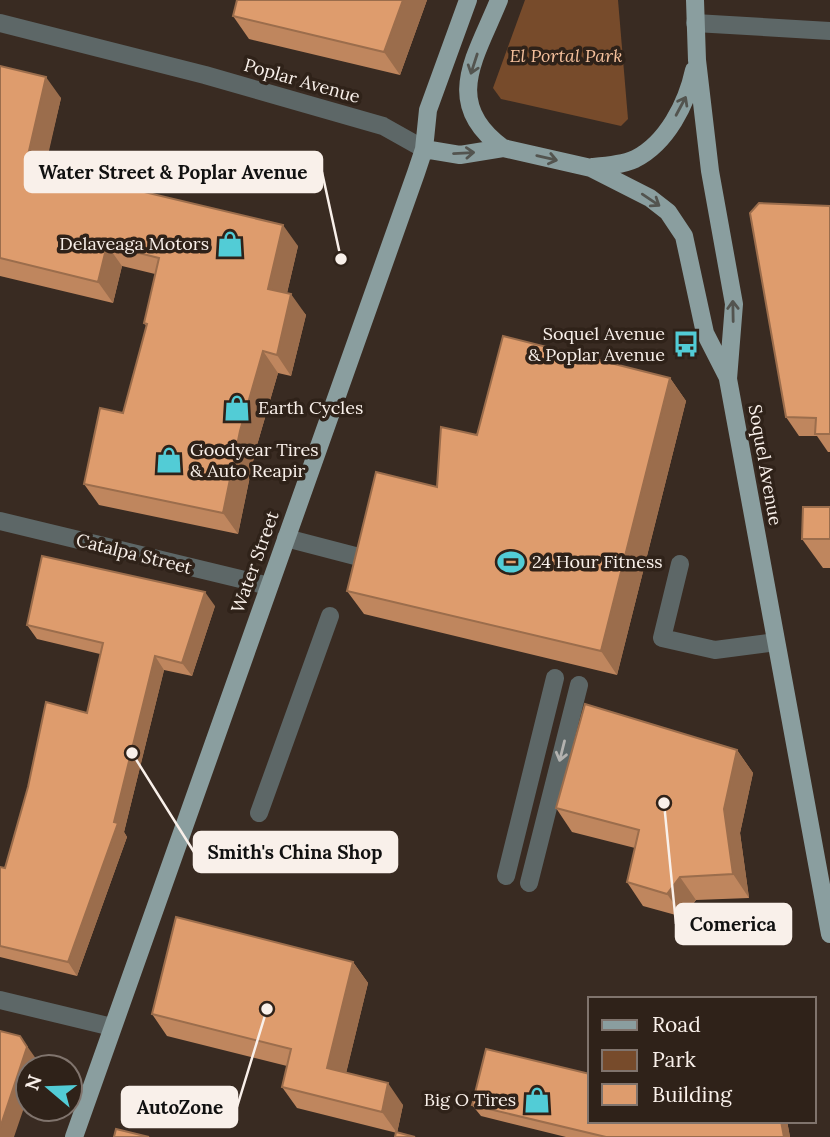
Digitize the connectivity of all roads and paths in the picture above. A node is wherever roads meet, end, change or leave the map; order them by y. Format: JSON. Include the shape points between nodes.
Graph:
{"nodes":[{"id":1,"x":468,"y":0,"type":"edge"},
{"id":2,"x":499,"y":0,"type":"edge"},
{"id":3,"x":695,"y":0,"type":"edge"},
{"id":4,"x":0,"y":23,"type":"edge"},
{"id":5,"x":695,"y":23,"type":"junction"},
{"id":6,"x":830,"y":31,"type":"edge"},
{"id":7,"x":697,"y":60,"type":"junction"},
{"id":8,"x":503,"y":148,"type":"junction"},
{"id":9,"x":424,"y":149,"type":"junction"},
{"id":10,"x":591,"y":168,"type":"junction"},
{"id":11,"x":728,"y":379,"type":"junction"},
{"id":12,"x":0,"y":521,"type":"edge"},
{"id":13,"x":286,"y":538,"type":"junction"},
{"id":14,"x":359,"y":557,"type":"edge"},
{"id":15,"x":680,"y":564,"type":"dead end"},
{"id":16,"x":269,"y":586,"type":"junction"},
{"id":17,"x":330,"y":616,"type":"dead end"},
{"id":18,"x":776,"y":642,"type":"junction"},
{"id":19,"x":555,"y":678,"type":"dead end"},
{"id":20,"x":579,"y":685,"type":"dead end"},
{"id":21,"x":259,"y":813,"type":"dead end"},
{"id":22,"x":506,"y":876,"type":"dead end"},
{"id":23,"x":529,"y":883,"type":"dead end"},
{"id":24,"x":830,"y":934,"type":"edge"},
{"id":25,"x":0,"y":1000,"type":"edge"},
{"id":26,"x":112,"y":1027,"type":"junction"},
{"id":27,"x":74,"y":1137,"type":"edge"}],
"edges":[{"from":1,"to":9,"type":"main road","name":"Water Street","via":[[428,110]]},
{"from":2,"to":8,"type":"main road","one_way":true,"via":[[467,89],[470,111],[482,133]]},
{"from":3,"to":5,"type":"main road","name":"Soquel Avenue"},
{"from":4,"to":9,"type":"street","name":"Poplar Avenue","via":[[383,126]]},
{"from":5,"to":6,"type":"street"},
{"from":5,"to":7,"type":"main road","name":"Soquel Avenue"},
{"from":10,"to":7,"type":"main road","one_way":true,"via":[[635,159],[654,146],[682,106]]},
{"from":11,"to":7,"type":"main road","name":"Soquel Avenue","one_way":true,"via":[[734,304],[710,171]]},
{"from":9,"to":8,"type":"main road","name":"Poplar Avenue","one_way":true,"via":[[460,155]]},
{"from":8,"to":10,"type":"main road","name":"Poplar Avenue","one_way":true},
{"from":9,"to":13,"type":"main road","name":"Water Street"},
{"from":10,"to":11,"type":"main road","one_way":true,"via":[[650,198],[677,222],[689,253],[705,333]]},
{"from":11,"to":18,"type":"main road","name":"Soquel Avenue"},
{"from":12,"to":16,"type":"street","name":"Catalpa Street"},
{"from":13,"to":14,"type":"street"},
{"from":13,"to":16,"type":"main road","name":"Water Street"},
{"from":15,"to":18,"type":"street","via":[[662,638],[715,650]]},
{"from":16,"to":26,"type":"main road","name":"Water Street"},
{"from":17,"to":21,"type":"street"},
{"from":18,"to":24,"type":"main road","name":"Soquel Avenue"},
{"from":19,"to":22,"type":"street"},
{"from":20,"to":23,"type":"street","one_way":true},
{"from":25,"to":26,"type":"street"},
{"from":26,"to":27,"type":"main road","name":"Water Street"}]}
